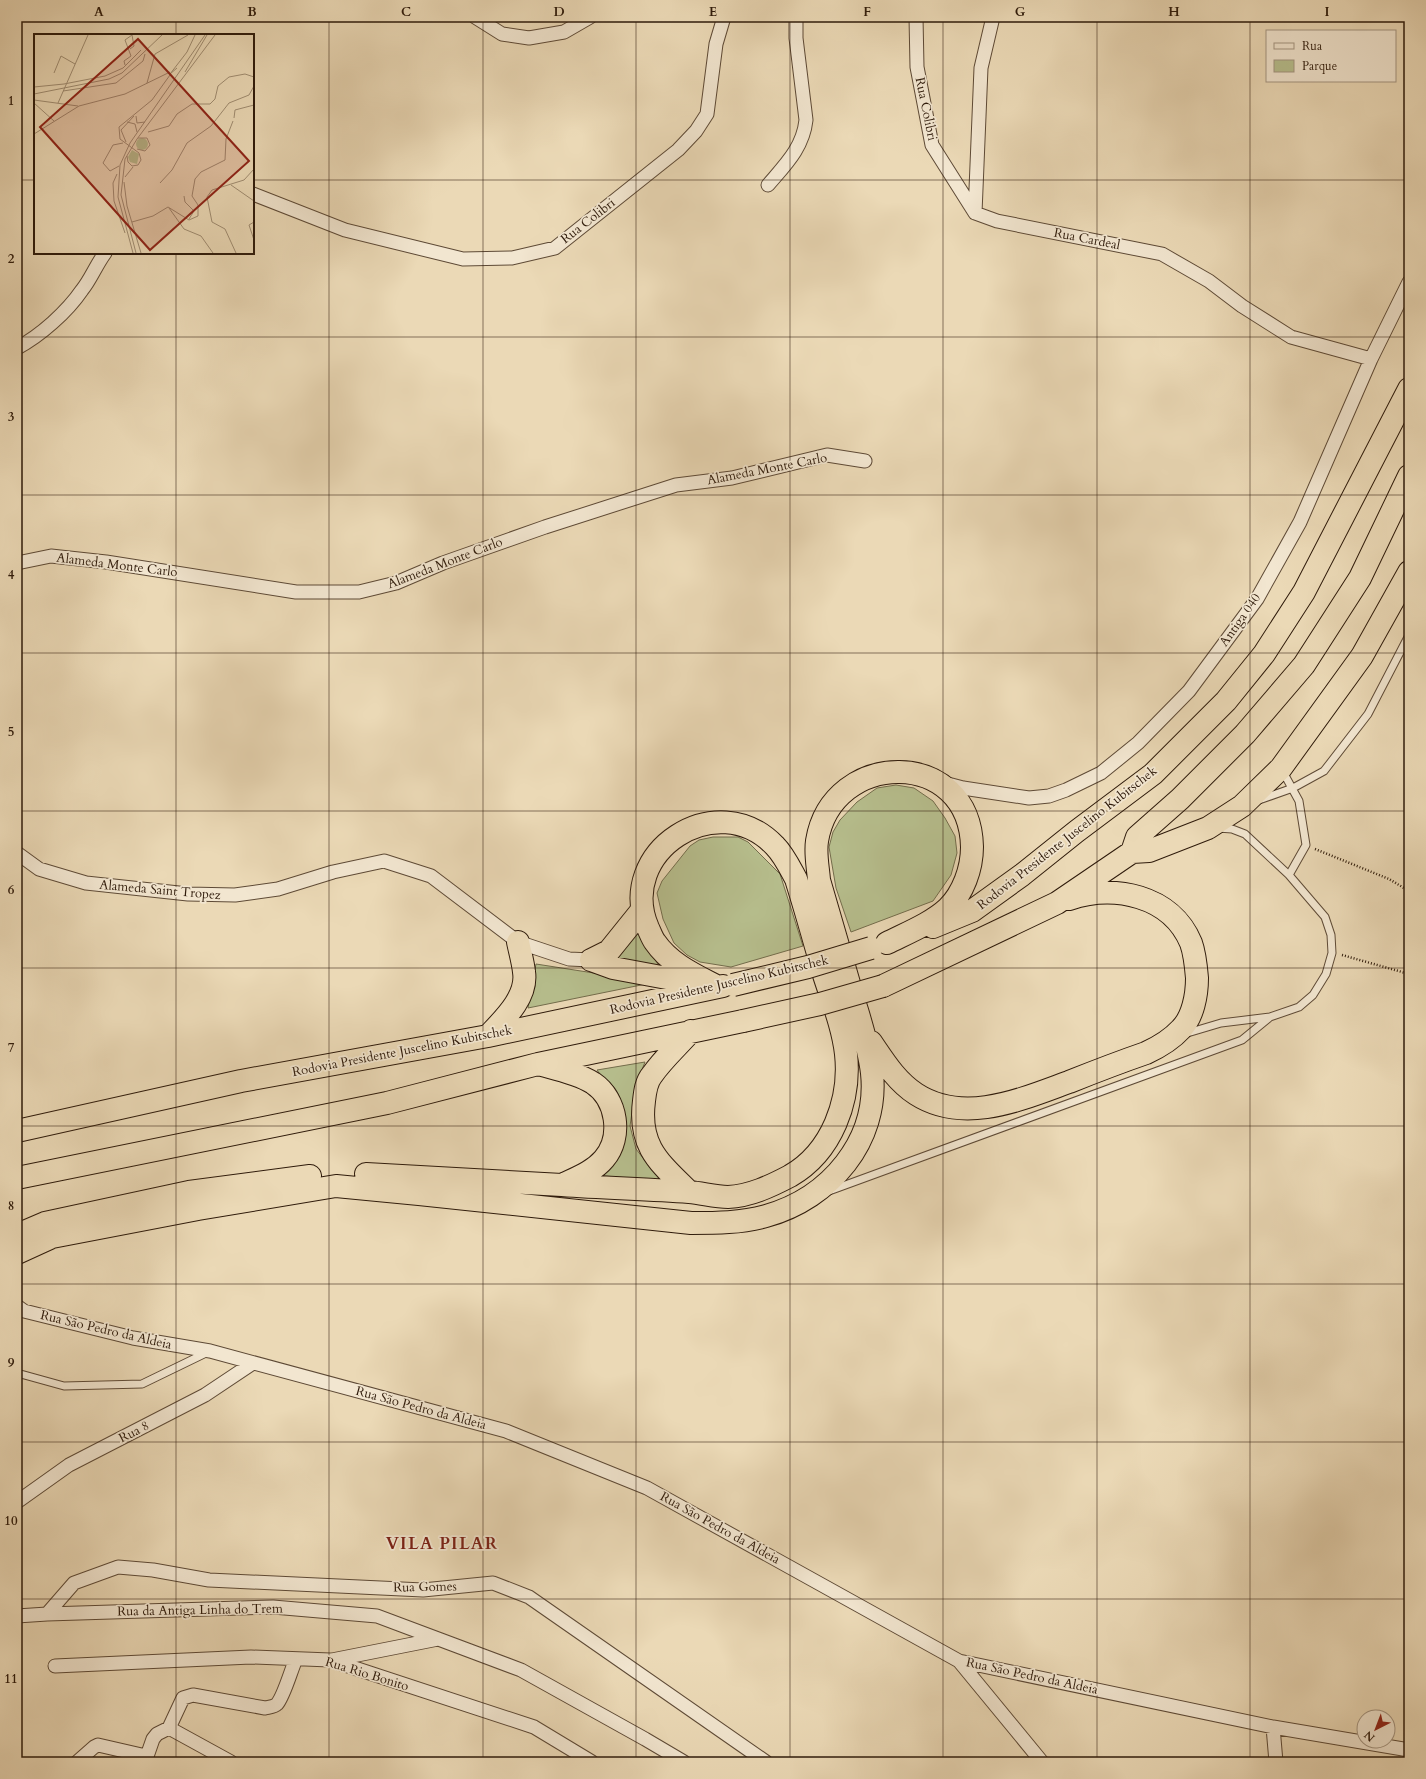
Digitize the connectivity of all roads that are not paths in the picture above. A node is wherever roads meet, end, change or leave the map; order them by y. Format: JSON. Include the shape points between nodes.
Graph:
{"nodes":[{"id":1,"x":475,"y":17,"type":"edge"},
{"id":2,"x":590,"y":17,"type":"edge"},
{"id":3,"x":724,"y":17,"type":"edge"},
{"id":4,"x":796,"y":17,"type":"edge"},
{"id":5,"x":916,"y":17,"type":"edge"},
{"id":6,"x":993,"y":17,"type":"edge"},
{"id":7,"x":768,"y":185,"type":"dead end"},
{"id":8,"x":254,"y":194,"type":"edge"},
{"id":9,"x":975,"y":213,"type":"junction"},
{"id":10,"x":103,"y":254,"type":"edge"},
{"id":11,"x":1409,"y":282,"type":"edge"},
{"id":12,"x":17,"y":348,"type":"edge"},
{"id":13,"x":1371,"y":359,"type":"junction"},
{"id":14,"x":1409,"y":389,"type":"edge"},
{"id":15,"x":866,"y":461,"type":"dead end"},
{"id":16,"x":1409,"y":476,"type":"edge"},
{"id":17,"x":17,"y":563,"type":"edge"},
{"id":18,"x":1409,"y":572,"type":"edge"},
{"id":19,"x":1409,"y":635,"type":"edge"},
{"id":20,"x":1281,"y":768,"type":"junction"},
{"id":21,"x":936,"y":781,"type":"junction"},
{"id":22,"x":1293,"y":788,"type":"junction"},
{"id":23,"x":1242,"y":806,"type":"junction"},
{"id":24,"x":1208,"y":828,"type":"junction"},
{"id":25,"x":1132,"y":852,"type":"junction"},
{"id":26,"x":17,"y":853,"type":"edge"},
{"id":27,"x":1289,"y":875,"type":"junction"},
{"id":28,"x":1057,"y":903,"type":"junction"},
{"id":29,"x":642,"y":910,"type":"junction"},
{"id":30,"x":518,"y":942,"type":"junction"},
{"id":31,"x":879,"y":945,"type":"junction"},
{"id":32,"x":591,"y":960,"type":"junction"},
{"id":33,"x":725,"y":986,"type":"junction"},
{"id":34,"x":1270,"y":1018,"type":"junction"},
{"id":35,"x":862,"y":1029,"type":"junction"},
{"id":36,"x":691,"y":1031,"type":"junction"},
{"id":37,"x":488,"y":1036,"type":"junction"},
{"id":38,"x":1171,"y":1038,"type":"junction"},
{"id":39,"x":538,"y":1064,"type":"junction"},
{"id":40,"x":17,"y":1131,"type":"edge"},
{"id":41,"x":17,"y":1178,"type":"edge"},
{"id":42,"x":562,"y":1185,"type":"junction"},
{"id":43,"x":689,"y":1192,"type":"junction"},
{"id":44,"x":800,"y":1202,"type":"junction"},
{"id":45,"x":17,"y":1235,"type":"edge"},
{"id":46,"x":17,"y":1253,"type":"edge"},
{"id":47,"x":17,"y":1295,"type":"edge"},
{"id":48,"x":21,"y":1308,"type":"edge"},
{"id":49,"x":210,"y":1351,"type":"junction"},
{"id":50,"x":253,"y":1363,"type":"junction"},
{"id":51,"x":17,"y":1373,"type":"edge"},
{"id":52,"x":17,"y":1502,"type":"edge"},
{"id":53,"x":46,"y":1614,"type":"junction"},
{"id":54,"x":17,"y":1616,"type":"edge"},
{"id":55,"x":438,"y":1639,"type":"junction"},
{"id":56,"x":296,"y":1659,"type":"junction"},
{"id":57,"x":330,"y":1660,"type":"junction"},
{"id":58,"x":959,"y":1661,"type":"junction"},
{"id":59,"x":55,"y":1666,"type":"dead end"},
{"id":60,"x":1273,"y":1727,"type":"junction"},
{"id":61,"x":169,"y":1728,"type":"junction"},
{"id":62,"x":1409,"y":1750,"type":"edge"},
{"id":63,"x":145,"y":1759,"type":"edge"},
{"id":64,"x":77,"y":1762,"type":"edge"},
{"id":65,"x":231,"y":1762,"type":"edge"},
{"id":66,"x":592,"y":1762,"type":"edge"},
{"id":67,"x":684,"y":1762,"type":"edge"},
{"id":68,"x":766,"y":1762,"type":"edge"},
{"id":69,"x":1042,"y":1762,"type":"edge"},
{"id":70,"x":1276,"y":1762,"type":"edge"}],
"edges":[{"from":1,"to":2,"type":"street","via":[[502,34],[529,38],[564,32]]},
{"from":3,"to":8,"type":"street","name":"Rua Colibri","via":[[716,44],[707,114],[696,131],[678,150],[555,248],[512,258],[463,259],[344,230]]},
{"from":4,"to":7,"type":"street","via":[[805,130],[792,155]]},
{"from":5,"to":9,"type":"street","name":"Rua Colibri","via":[[917,67],[932,145]]},
{"from":6,"to":9,"type":"street","via":[[981,68]]},
{"from":9,"to":13,"type":"street","name":"Rua Cardeal","via":[[997,222],[1162,254],[1209,281],[1242,306],[1291,337]]},
{"from":10,"to":12,"type":"street","via":[[82,291],[60,316]]},
{"from":11,"to":13,"type":"street","name":"Antiga 040"},
{"from":13,"to":21,"type":"street","name":"Antiga 040","via":[[1300,522],[1257,599],[1189,691],[1138,743],[1101,773],[1048,796],[1029,798],[999,794]]},
{"from":14,"to":31,"type":"highway","name":"Rodovia Presidente Juscelino Kubitschek","via":[[1304,592],[1264,654],[1226,700],[1153,774],[972,911],[939,926]]},
{"from":15,"to":17,"type":"street","name":"Alameda Monte Carlo","via":[[827,455],[732,478],[676,485],[545,526],[396,583],[358,592],[296,592],[106,562],[51,556]]},
{"from":16,"to":25,"type":"highway","via":[[1360,578],[1304,664],[1246,734],[1180,800],[1137,837]]},
{"from":18,"to":20,"type":"highway","via":[[1362,656]]},
{"from":19,"to":22,"type":"lane","via":[[1368,714],[1324,771]]},
{"from":20,"to":22,"type":"lane"},
{"from":20,"to":23,"type":"highway"},
{"from":21,"to":31,"type":"highway","via":[[954,795],[969,827],[972,855],[966,880],[947,909]]},
{"from":21,"to":35,"type":"highway","via":[[909,772],[876,775],[861,780],[852,785],[834,803],[820,828],[816,854],[819,880]]},
{"from":22,"to":23,"type":"lane"},
{"from":22,"to":27,"type":"lane","via":[[1299,801],[1306,845]]},
{"from":23,"to":24,"type":"highway"},
{"from":24,"to":25,"type":"highway","via":[[1149,851]]},
{"from":24,"to":27,"type":"lane","via":[[1232,829],[1245,834]]},
{"from":25,"to":28,"type":"highway"},
{"from":26,"to":30,"type":"street","name":"Alameda Saint Tropez","via":[[39,869],[86,883],[196,895],[235,895],[278,889],[333,872],[384,861],[431,876]]},
{"from":27,"to":34,"type":"lane","via":[[1325,917],[1331,935],[1332,952],[1326,974],[1313,995],[1298,1007]]},
{"from":28,"to":36,"type":"highway","bridge":true,"via":[[883,986],[820,1004]]},
{"from":28,"to":38,"type":"highway","via":[[1102,893],[1135,895],[1164,908],[1180,924],[1191,944],[1197,982],[1189,1018]]},
{"from":29,"to":32,"type":"highway","via":[[609,951]]},
{"from":29,"to":33,"type":"highway","via":[[654,941],[666,955],[680,966]]},
{"from":29,"to":43,"type":"highway","via":[[642,892],[646,874],[653,860],[659,851],[682,833],[700,824],[722,821],[734,823],[760,835],[775,846],[796,879],[843,1039],[847,1068],[844,1098],[834,1128],[815,1157],[800,1170],[764,1189],[727,1197]]},
{"from":30,"to":32,"type":"street","name":"Alameda Saint Tropez","via":[[569,959]]},
{"from":30,"to":37,"type":"highway","via":[[525,974],[518,1001]]},
{"from":31,"to":33,"type":"highway","name":"Rodovia Presidente Juscelino Kubitschek","bridge":true,"via":[[808,967]]},
{"from":32,"to":33,"type":"highway","via":[[613,968]]},
{"from":33,"to":37,"type":"highway","name":"Rodovia Presidente Juscelino Kubitschek"},
{"from":34,"to":38,"type":"lane","via":[[1221,1023]]},
{"from":34,"to":44,"type":"lane","via":[[1242,1040]]},
{"from":35,"to":38,"type":"highway","via":[[887,1067],[907,1088],[942,1105],[965,1108],[992,1106],[1026,1098],[1146,1053]]},
{"from":35,"to":44,"type":"highway","via":[[872,1075],[872,1099],[867,1123],[857,1147],[841,1170],[822,1188]]},
{"from":36,"to":39,"type":"highway"},
{"from":36,"to":43,"type":"highway","via":[[651,1076],[645,1090],[643,1122],[645,1137],[656,1158]]},
{"from":37,"to":40,"type":"highway","name":"Rodovia Presidente Juscelino Kubitschek","via":[[241,1081]]},
{"from":39,"to":41,"type":"highway","via":[[387,1103]]},
{"from":39,"to":42,"type":"highway","via":[[592,1083],[606,1095],[614,1114],[614,1137],[604,1159],[589,1171]]},
{"from":42,"to":43,"type":"highway"},
{"from":42,"to":45,"type":"highway","via":[[335,1173],[188,1192],[45,1223]]},
{"from":44,"to":46,"type":"highway","via":[[751,1220],[723,1223],[691,1222],[336,1186],[52,1237]]},
{"from":47,"to":48,"type":"street","name":"Rua São Pedro da Aldeia"},
{"from":48,"to":49,"type":"street","name":"Rua São Pedro da Aldeia","via":[[133,1338]]},
{"from":49,"to":50,"type":"street","name":"Rua São Pedro da Aldeia"},
{"from":49,"to":51,"type":"lane","via":[[142,1384],[64,1386]]},
{"from":50,"to":52,"type":"street","name":"Rua 8","via":[[205,1395],[69,1465]]},
{"from":50,"to":58,"type":"street","name":"Rua São Pedro da Aldeia","via":[[506,1431],[647,1488]]},
{"from":53,"to":54,"type":"street","name":"Rua da Antiga Linha do Trem"},
{"from":53,"to":55,"type":"street","name":"Rua da Antiga Linha do Trem","via":[[273,1607],[377,1616]]},
{"from":53,"to":68,"type":"street","name":"Rua Gomes","via":[[74,1583],[118,1567],[154,1570],[209,1580],[423,1590],[493,1583],[529,1597]]},
{"from":55,"to":57,"type":"street"},
{"from":55,"to":67,"type":"street","name":"Rua da Antiga Linha do Trem","via":[[521,1670]]},
{"from":56,"to":57,"type":"street","name":"Rua Rio Bonito"},
{"from":56,"to":59,"type":"street","name":"Rua Rio Bonito","via":[[251,1657]]},
{"from":56,"to":61,"type":"street","via":[[279,1700],[272,1707],[188,1696],[178,1705]]},
{"from":57,"to":66,"type":"street","name":"Rua Rio Bonito","via":[[534,1727]]},
{"from":58,"to":60,"type":"street","name":"Rua São Pedro da Aldeia"},
{"from":58,"to":69,"type":"street"},
{"from":60,"to":62,"type":"street","name":"Rua São Pedro da Aldeia"},
{"from":60,"to":70,"type":"street"},
{"from":61,"to":63,"type":"street","via":[[155,1736]]},
{"from":61,"to":65,"type":"street"},
{"from":63,"to":64,"type":"street","via":[[98,1745]]}]}
